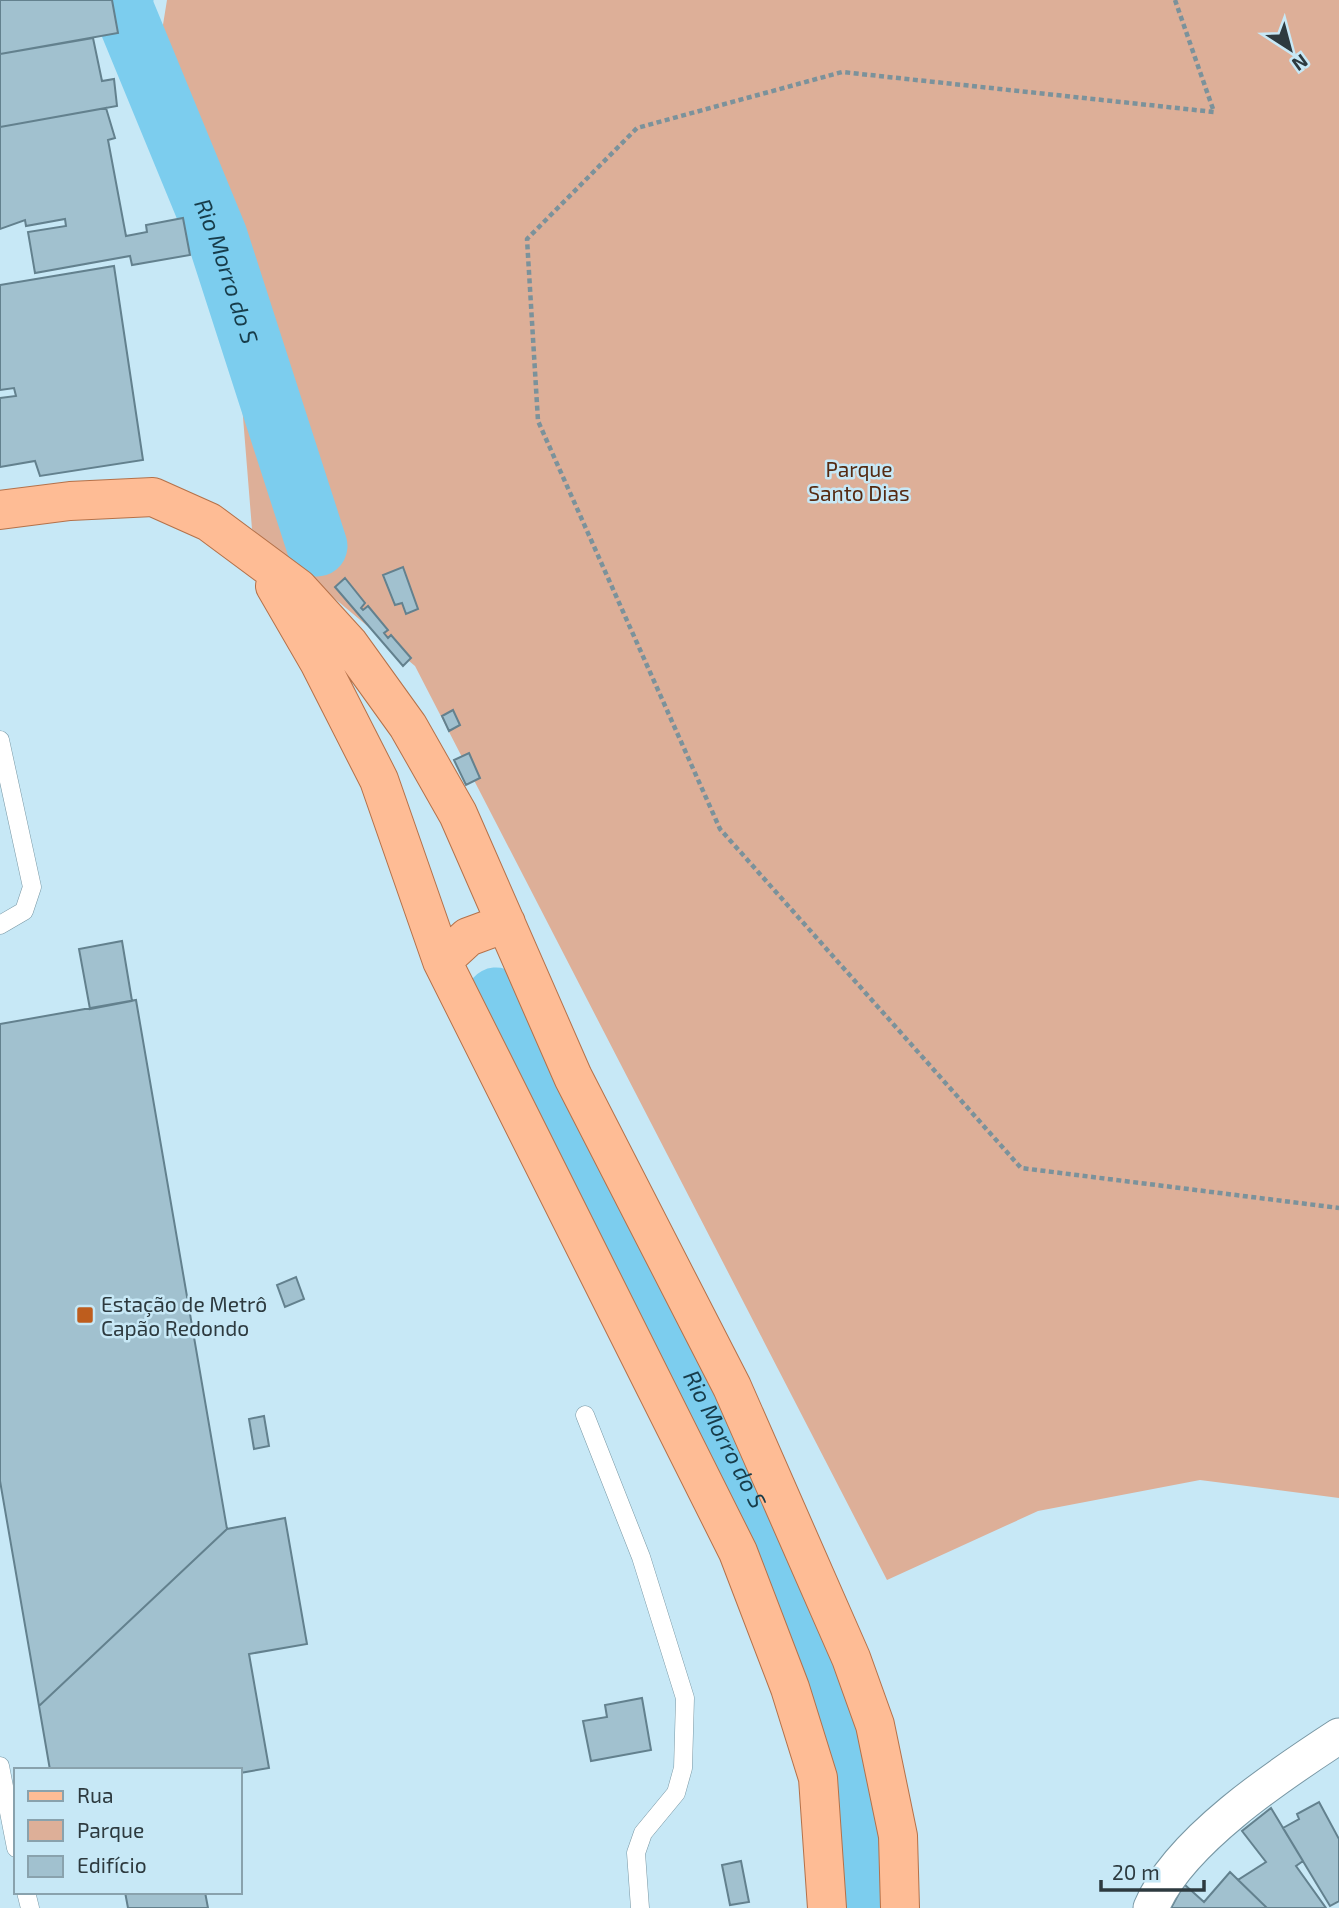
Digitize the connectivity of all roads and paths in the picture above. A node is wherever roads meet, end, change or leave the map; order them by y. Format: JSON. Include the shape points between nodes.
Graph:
{"nodes":[{"id":1,"x":1175,"y":0,"type":"edge"},
{"id":2,"x":0,"y":510,"type":"edge"},
{"id":3,"x":257,"y":556,"type":"junction"},
{"id":4,"x":0,"y":740,"type":"edge"},
{"id":5,"x":506,"y":923,"type":"junction"},
{"id":6,"x":0,"y":925,"type":"edge"},
{"id":7,"x":442,"y":961,"type":"junction"},
{"id":8,"x":1339,"y":1208,"type":"edge"},
{"id":9,"x":584,"y":1415,"type":"dead end"},
{"id":10,"x":1339,"y":1736,"type":"edge"},
{"id":11,"x":0,"y":1766,"type":"edge"},
{"id":12,"x":14,"y":1838,"type":"edge"},
{"id":13,"x":640,"y":1908,"type":"edge"},
{"id":14,"x":827,"y":1908,"type":"edge"},
{"id":15,"x":900,"y":1908,"type":"edge"},
{"id":16,"x":1151,"y":1908,"type":"edge"}],
"edges":[{"from":1,"to":8,"type":"path","via":[[1214,112],[842,72],[637,128],[527,239],[538,421],[720,829],[1021,1168]]},
{"from":2,"to":3,"type":"main road","via":[[153,497],[209,522]]},
{"from":3,"to":5,"type":"main road","via":[[298,588],[332,625],[408,726],[458,814]]},
{"from":3,"to":7,"type":"main road","via":[[379,780]]},
{"from":4,"to":6,"type":"lane","via":[[32,887],[24,911]]},
{"from":5,"to":7,"type":"main road","via":[[468,937]]},
{"from":5,"to":15,"type":"main road","via":[[573,1077],[732,1388],[851,1658],[875,1725],[898,1836]]},
{"from":7,"to":14,"type":"main road","via":[[738,1552],[790,1688],[818,1778]]},
{"from":9,"to":13,"type":"lane","via":[[641,1557],[685,1698],[683,1768],[676,1793],[643,1833],[636,1853]]},
{"from":10,"to":16,"type":"street","via":[[1195,1845]]},
{"from":11,"to":12,"type":"lane"}]}
